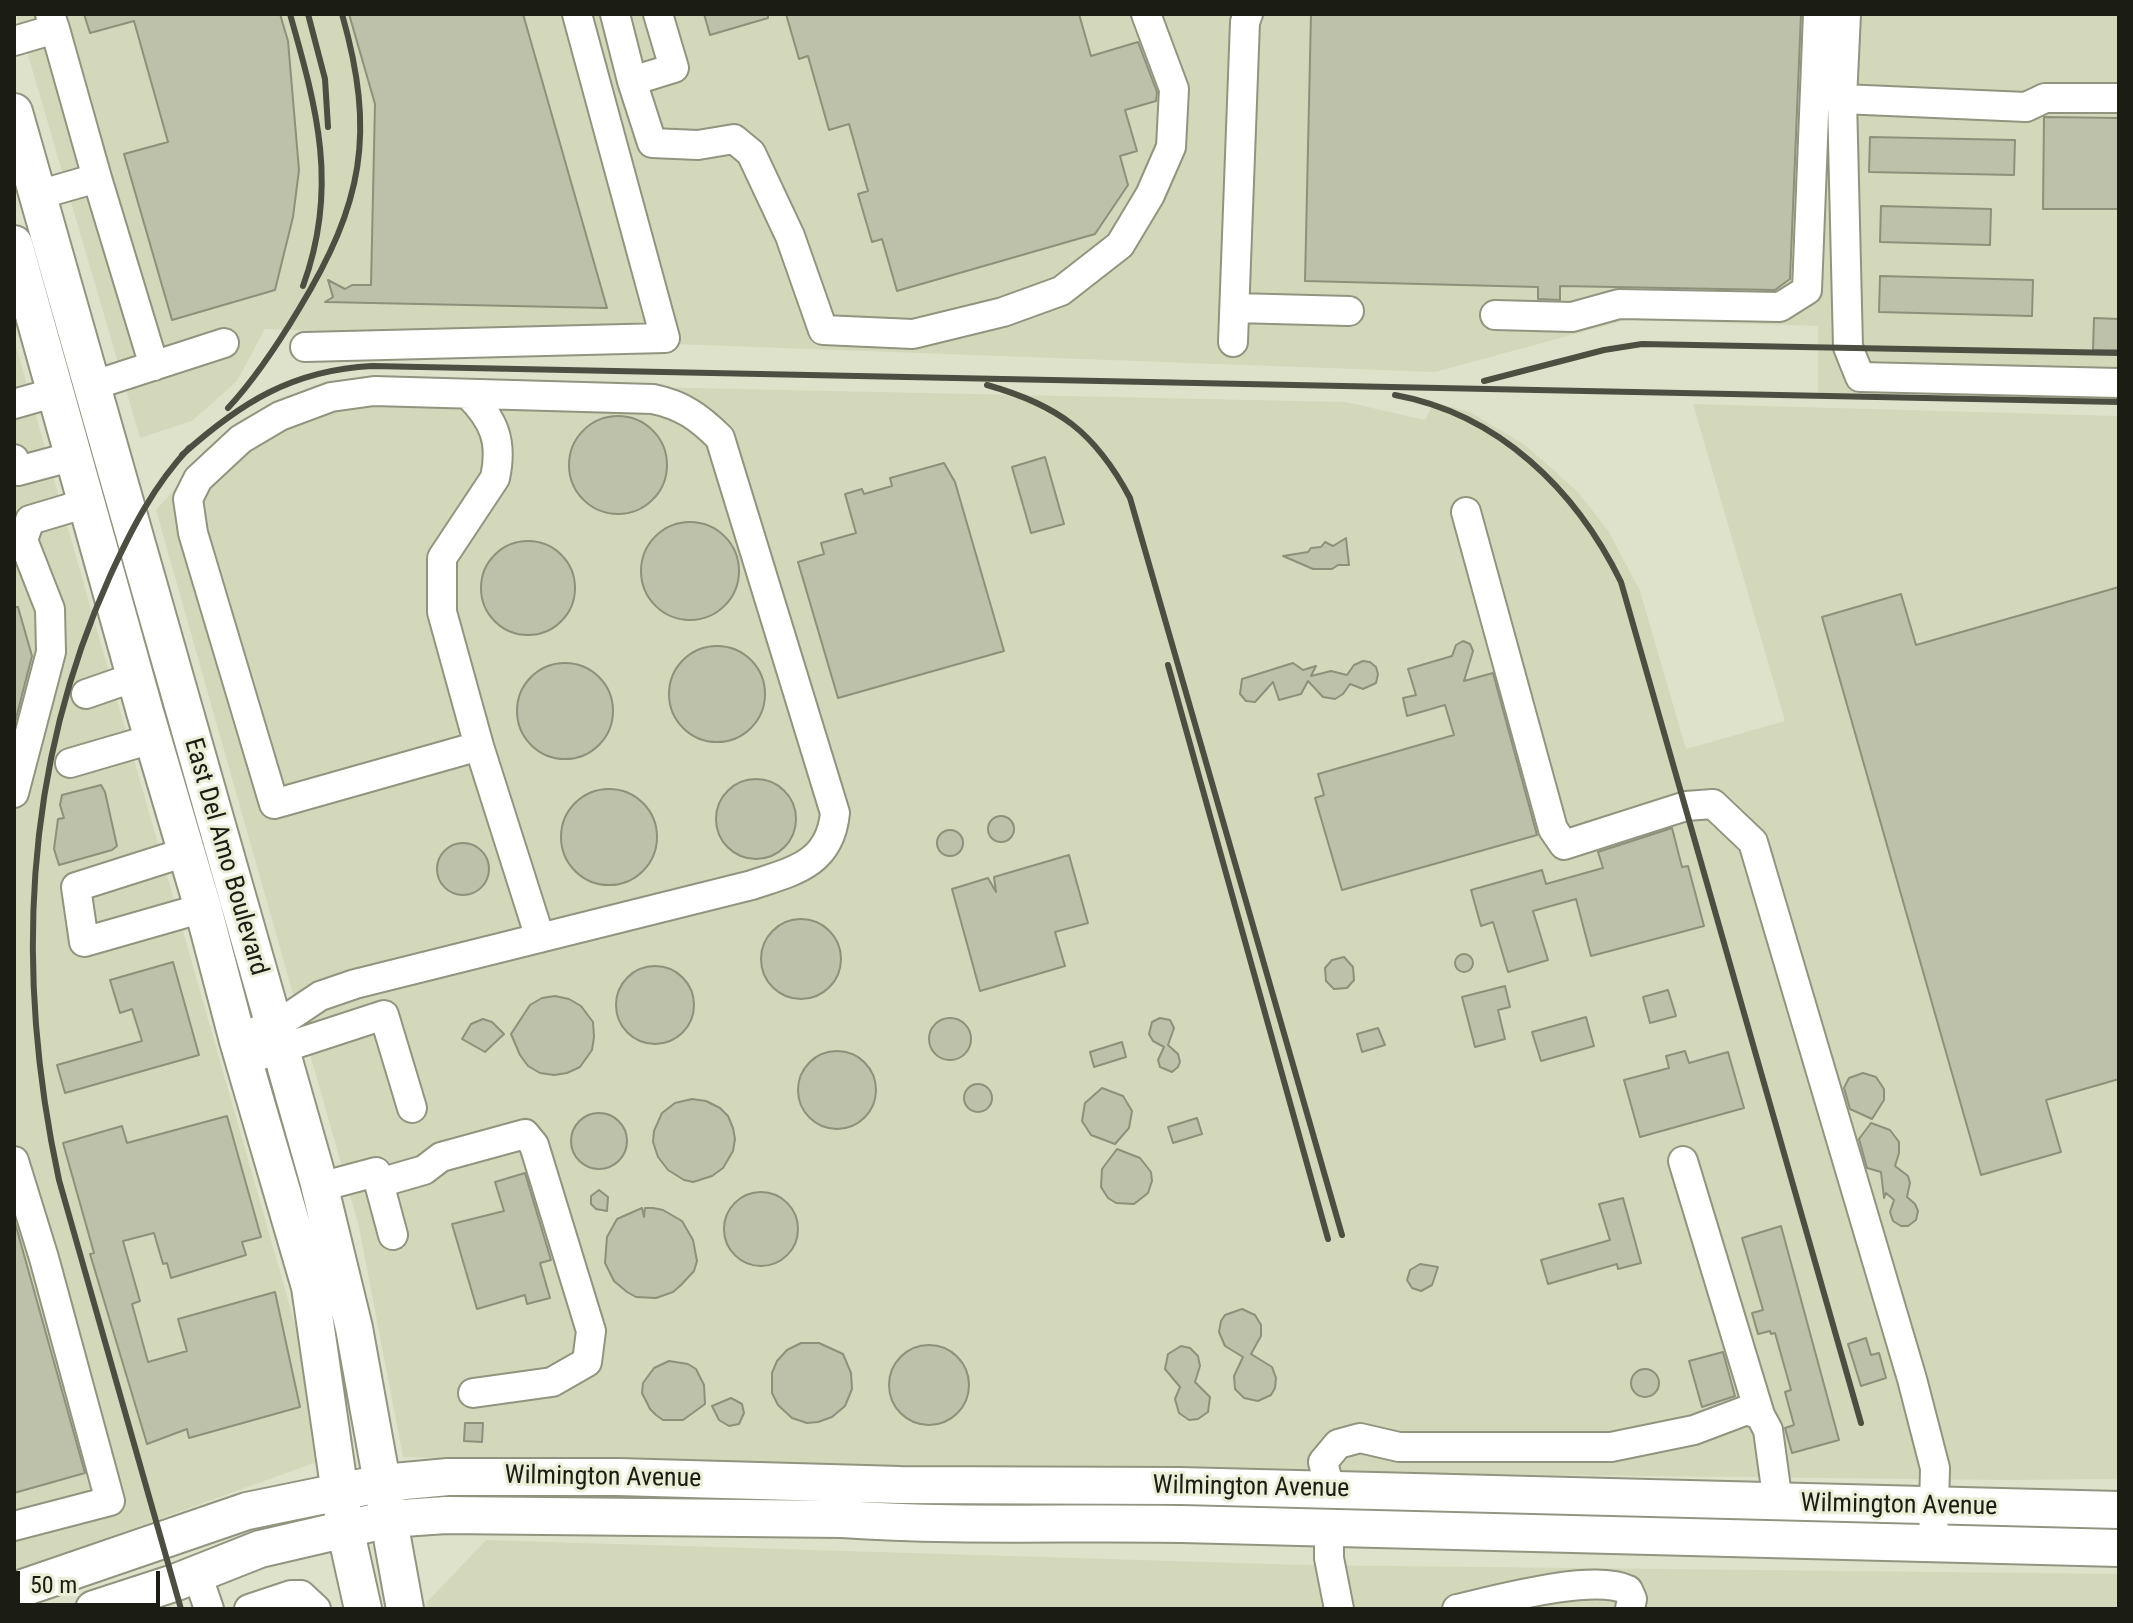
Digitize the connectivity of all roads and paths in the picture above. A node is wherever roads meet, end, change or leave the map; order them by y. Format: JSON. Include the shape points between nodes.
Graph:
{"nodes":[{"id":1,"x":577,"y":14,"type":"edge"},
{"id":2,"x":615,"y":14,"type":"edge"},
{"id":3,"x":658,"y":14,"type":"edge"},
{"id":4,"x":1146,"y":14,"type":"edge"},
{"id":5,"x":1248,"y":14,"type":"edge"},
{"id":6,"x":1818,"y":14,"type":"edge"},
{"id":7,"x":1846,"y":14,"type":"edge"},
{"id":8,"x":52,"y":22,"type":"edge"},
{"id":9,"x":14,"y":41,"type":"edge"},
{"id":10,"x":632,"y":81,"type":"junction"},
{"id":11,"x":2119,"y":98,"type":"edge"},
{"id":12,"x":1842,"y":99,"type":"junction"},
{"id":13,"x":14,"y":112,"type":"edge"},
{"id":14,"x":97,"y":178,"type":"junction"},
{"id":15,"x":38,"y":195,"type":"junction"},
{"id":16,"x":52,"y":246,"type":"junction"},
{"id":17,"x":15,"y":253,"type":"edge"},
{"id":18,"x":21,"y":297,"type":"edge"},
{"id":19,"x":1235,"y":308,"type":"junction"},
{"id":20,"x":1349,"y":311,"type":"dead end"},
{"id":21,"x":1495,"y":315,"type":"dead end"},
{"id":22,"x":1233,"y":342,"type":"dead end"},
{"id":23,"x":224,"y":343,"type":"dead end"},
{"id":24,"x":305,"y":347,"type":"dead end"},
{"id":25,"x":154,"y":366,"type":"junction"},
{"id":26,"x":2119,"y":383,"type":"edge"},
{"id":27,"x":91,"y":386,"type":"junction"},
{"id":28,"x":56,"y":392,"type":"junction"},
{"id":29,"x":468,"y":394,"type":"junction"},
{"id":30,"x":14,"y":404,"type":"edge"},
{"id":31,"x":74,"y":456,"type":"junction"},
{"id":32,"x":14,"y":459,"type":"edge"},
{"id":33,"x":87,"y":503,"type":"junction"},
{"id":34,"x":1466,"y":512,"type":"dead end"},
{"id":35,"x":135,"y":677,"type":"junction"},
{"id":36,"x":86,"y":694,"type":"dead end"},
{"id":37,"x":152,"y":739,"type":"junction"},
{"id":38,"x":479,"y":746,"type":"junction"},
{"id":39,"x":70,"y":763,"type":"dead end"},
{"id":40,"x":14,"y":793,"type":"edge"},
{"id":41,"x":186,"y":852,"type":"junction"},
{"id":42,"x":203,"y":908,"type":"junction"},
{"id":43,"x":540,"y":938,"type":"junction"},
{"id":44,"x":278,"y":1038,"type":"junction"},
{"id":45,"x":240,"y":1051,"type":"junction"},
{"id":46,"x":412,"y":1108,"type":"dead end"},
{"id":47,"x":14,"y":1161,"type":"edge"},
{"id":48,"x":1683,"y":1161,"type":"dead end"},
{"id":49,"x":379,"y":1183,"type":"junction"},
{"id":50,"x":320,"y":1187,"type":"junction"},
{"id":51,"x":393,"y":1235,"type":"dead end"},
{"id":52,"x":473,"y":1393,"type":"dead end"},
{"id":53,"x":1760,"y":1415,"type":"junction"},
{"id":54,"x":383,"y":1483,"type":"junction"},
{"id":55,"x":1330,"y":1490,"type":"junction"},
{"id":56,"x":340,"y":1492,"type":"junction"},
{"id":57,"x":1778,"y":1503,"type":"junction"},
{"id":58,"x":1934,"y":1506,"type":"junction"},
{"id":59,"x":2119,"y":1510,"type":"edge"},
{"id":60,"x":389,"y":1519,"type":"junction"},
{"id":61,"x":14,"y":1526,"type":"edge"},
{"id":62,"x":345,"y":1528,"type":"junction"},
{"id":63,"x":1329,"y":1529,"type":"junction"},
{"id":64,"x":1933,"y":1544,"type":"junction"},
{"id":65,"x":2119,"y":1548,"type":"edge"},
{"id":66,"x":197,"y":1574,"type":"junction"},
{"id":67,"x":14,"y":1591,"type":"edge"},
{"id":68,"x":94,"y":1609,"type":"edge"},
{"id":69,"x":209,"y":1609,"type":"edge"},
{"id":70,"x":249,"y":1609,"type":"edge"},
{"id":71,"x":316,"y":1609,"type":"edge"},
{"id":72,"x":363,"y":1609,"type":"edge"},
{"id":73,"x":405,"y":1609,"type":"edge"},
{"id":74,"x":1339,"y":1609,"type":"edge"},
{"id":75,"x":1457,"y":1609,"type":"edge"},
{"id":76,"x":1630,"y":1609,"type":"edge"}],
"edges":[{"from":1,"to":24,"type":"street","via":[[665,338]]},
{"from":2,"to":10,"type":"street"},
{"from":3,"to":10,"type":"street","via":[[674,68]]},
{"from":4,"to":10,"type":"street","via":[[1174,89],[1171,147],[1120,245],[1061,291],[913,334],[823,330],[790,236],[751,153],[734,139],[698,145],[652,143]]},
{"from":5,"to":19,"type":"street"},
{"from":6,"to":21,"type":"street","via":[[1807,290],[1780,307],[1619,304],[1572,317]]},
{"from":7,"to":12,"type":"street"},
{"from":8,"to":9,"type":"street"},
{"from":8,"to":14,"type":"street"},
{"from":11,"to":12,"type":"street","via":[[2045,98],[2026,107]]},
{"from":12,"to":26,"type":"street","via":[[1848,347],[1860,377]]},
{"from":13,"to":15,"type":"main road","name":"East Del Amo Boulevard"},
{"from":14,"to":15,"type":"street"},
{"from":14,"to":25,"type":"street"},
{"from":15,"to":16,"type":"main road","name":"East Del Amo Boulevard"},
{"from":16,"to":17,"type":"street"},
{"from":16,"to":27,"type":"main road","name":"East Del Amo Boulevard"},
{"from":17,"to":18,"type":"main road","name":"East Del Amo Boulevard"},
{"from":18,"to":28,"type":"main road","name":"East Del Amo Boulevard"},
{"from":19,"to":20,"type":"street"},
{"from":19,"to":22,"type":"street"},
{"from":23,"to":25,"type":"street"},
{"from":25,"to":27,"type":"street"},
{"from":27,"to":44,"type":"main road","name":"East Del Amo Boulevard"},
{"from":28,"to":30,"type":"street"},
{"from":28,"to":31,"type":"main road","name":"East Del Amo Boulevard"},
{"from":29,"to":38,"type":"street","via":[[493,424],[498,462],[495,478],[442,558],[441,597]]},
{"from":29,"to":38,"type":"street","via":[[374,391],[331,397],[280,416],[241,439],[198,479],[188,499],[193,533],[274,804]]},
{"from":29,"to":43,"type":"street","via":[[653,399],[698,417],[720,438],[835,813],[825,849],[787,874]]},
{"from":31,"to":32,"type":"street","via":[[18,471]]},
{"from":31,"to":33,"type":"main road","name":"East Del Amo Boulevard"},
{"from":33,"to":35,"type":"main road","name":"East Del Amo Boulevard"},
{"from":33,"to":40,"type":"street","via":[[30,520],[23,540],[50,609],[51,652]]},
{"from":34,"to":58,"type":"street","via":[[1553,829],[1564,845],[1686,806],[1713,804],[1753,842],[1912,1379],[1935,1468]]},
{"from":35,"to":36,"type":"street"},
{"from":35,"to":37,"type":"main road","name":"East Del Amo Boulevard"},
{"from":37,"to":39,"type":"street"},
{"from":37,"to":41,"type":"main road","name":"East Del Amo Boulevard"},
{"from":38,"to":43,"type":"street"},
{"from":41,"to":42,"type":"main road","name":"East Del Amo Boulevard"},
{"from":41,"to":42,"type":"street","via":[[76,887],[84,942]]},
{"from":42,"to":45,"type":"main road","name":"East Del Amo Boulevard"},
{"from":43,"to":44,"type":"street","via":[[320,996]]},
{"from":44,"to":45,"type":"street","via":[[259,1030]]},
{"from":44,"to":46,"type":"street","via":[[384,1015]]},
{"from":44,"to":50,"type":"main road","name":"East Del Amo Boulevard"},
{"from":45,"to":56,"type":"main road","name":"East Del Amo Boulevard","via":[[310,1287]]},
{"from":47,"to":61,"type":"street","via":[[110,1501]]},
{"from":48,"to":53,"type":"street"},
{"from":49,"to":50,"type":"street","via":[[376,1172]]},
{"from":49,"to":51,"type":"street"},
{"from":49,"to":52,"type":"street","via":[[424,1170],[441,1157],[525,1134],[534,1145],[591,1331],[587,1362],[552,1382]]},
{"from":50,"to":54,"type":"main road","name":"East Del Amo Boulevard"},
{"from":53,"to":55,"type":"street","via":[[1747,1410],[1694,1430],[1611,1447],[1399,1447],[1360,1438],[1338,1444],[1323,1462]]},
{"from":53,"to":57,"type":"street","via":[[1768,1430]]},
{"from":54,"to":55,"type":"main road","name":"Wilmington Avenue","via":[[448,1477],[604,1477]]},
{"from":54,"to":56,"type":"main road","name":"Wilmington Avenue"},
{"from":54,"to":60,"type":"main road","name":"East Del Amo Boulevard"},
{"from":55,"to":57,"type":"main road","name":"Wilmington Avenue"},
{"from":55,"to":63,"type":"main road"},
{"from":56,"to":62,"type":"main road","name":"East Del Amo Boulevard"},
{"from":56,"to":67,"type":"main road","name":"Wilmington Avenue","via":[[247,1511]]},
{"from":57,"to":58,"type":"main road","name":"Wilmington Avenue"},
{"from":58,"to":59,"type":"main road","name":"Wilmington Avenue"},
{"from":58,"to":64,"type":"street"},
{"from":60,"to":62,"type":"main road","name":"Wilmington Avenue"},
{"from":60,"to":63,"type":"main road","name":"Wilmington Avenue","via":[[618,1516]]},
{"from":60,"to":73,"type":"main road","name":"East Del Amo Boulevard"},
{"from":62,"to":66,"type":"main road","name":"Wilmington Avenue","via":[[260,1549]]},
{"from":62,"to":72,"type":"main road","name":"East Del Amo Boulevard"},
{"from":63,"to":64,"type":"main road","name":"Wilmington Avenue"},
{"from":63,"to":74,"type":"street"},
{"from":64,"to":65,"type":"main road","name":"Wilmington Avenue"},
{"from":66,"to":68,"type":"main road","name":"Wilmington Avenue"},
{"from":66,"to":69,"type":"street"},
{"from":70,"to":71,"type":"street","via":[[301,1595]]},
{"from":75,"to":76,"type":"street","via":[[1588,1585],[1628,1590]]}]}
